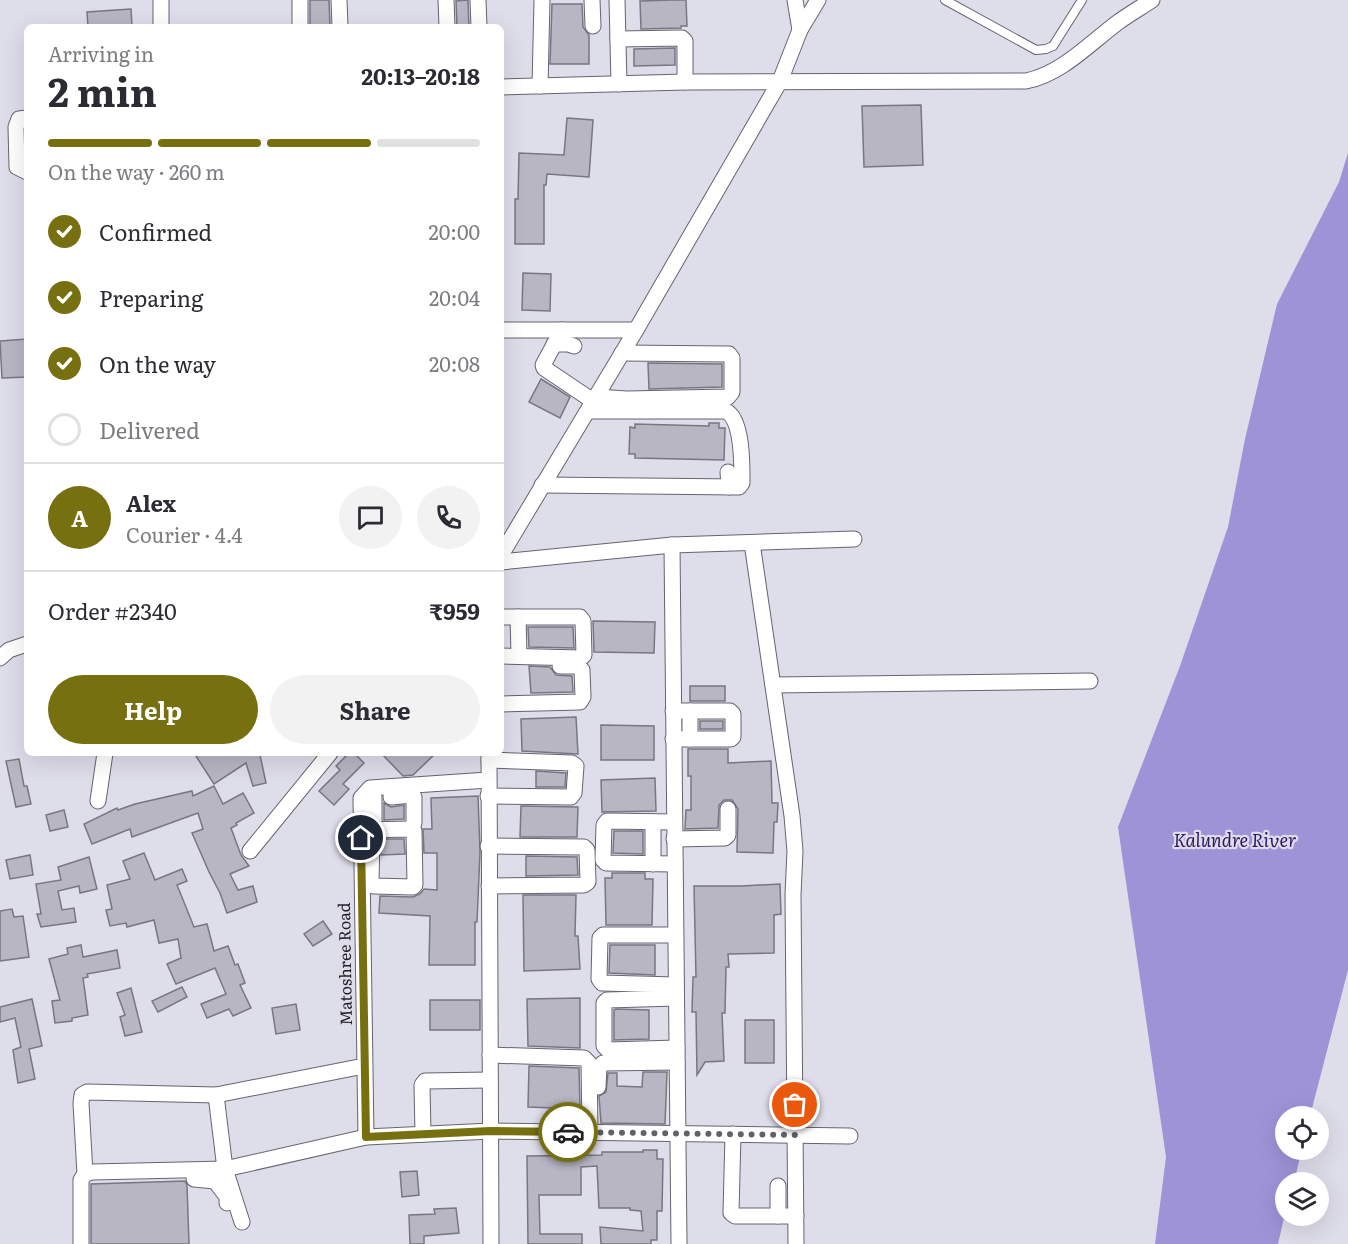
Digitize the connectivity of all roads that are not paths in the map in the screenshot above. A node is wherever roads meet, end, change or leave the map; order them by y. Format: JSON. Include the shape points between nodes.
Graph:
{"nodes":[{"id":1,"x":147,"y":0,"type":"edge"},
{"id":2,"x":161,"y":0,"type":"edge"},
{"id":3,"x":300,"y":0,"type":"edge"},
{"id":4,"x":339,"y":0,"type":"edge"},
{"id":5,"x":446,"y":0,"type":"edge"},
{"id":6,"x":478,"y":0,"type":"edge"},
{"id":7,"x":542,"y":0,"type":"edge"},
{"id":8,"x":592,"y":0,"type":"edge"},
{"id":9,"x":617,"y":0,"type":"edge"},
{"id":10,"x":795,"y":0,"type":"edge"},
{"id":11,"x":818,"y":0,"type":"edge"},
{"id":12,"x":945,"y":0,"type":"edge"},
{"id":13,"x":1082,"y":0,"type":"edge"},
{"id":14,"x":1152,"y":0,"type":"edge"},
{"id":15,"x":161,"y":24,"type":"edge"},
{"id":16,"x":300,"y":24,"type":"edge"},
{"id":17,"x":340,"y":24,"type":"edge"},
{"id":18,"x":447,"y":24,"type":"edge"},
{"id":19,"x":479,"y":24,"type":"edge"},
{"id":20,"x":593,"y":26,"type":"dead end"},
{"id":21,"x":800,"y":30,"type":"junction"},
{"id":22,"x":618,"y":39,"type":"junction"},
{"id":23,"x":780,"y":81,"type":"junction"},
{"id":24,"x":686,"y":82,"type":"junction"},
{"id":25,"x":619,"y":84,"type":"junction"},
{"id":26,"x":540,"y":86,"type":"junction"},
{"id":27,"x":504,"y":87,"type":"edge"},
{"id":28,"x":24,"y":118,"type":"edge"},
{"id":29,"x":24,"y":170,"type":"edge"},
{"id":30,"x":504,"y":330,"type":"edge"},
{"id":31,"x":636,"y":330,"type":"junction"},
{"id":32,"x":558,"y":337,"type":"junction"},
{"id":33,"x":574,"y":346,"type":"dead end"},
{"id":34,"x":622,"y":353,"type":"junction"},
{"id":35,"x":592,"y":403,"type":"junction"},
{"id":36,"x":543,"y":485,"type":"junction"},
{"id":37,"x":854,"y":539,"type":"dead end"},
{"id":38,"x":752,"y":543,"type":"junction"},
{"id":39,"x":672,"y":545,"type":"junction"},
{"id":40,"x":504,"y":550,"type":"edge"},
{"id":41,"x":504,"y":562,"type":"edge"},
{"id":42,"x":504,"y":617,"type":"edge"},
{"id":43,"x":518,"y":617,"type":"junction"},
{"id":44,"x":24,"y":645,"type":"edge"},
{"id":45,"x":504,"y":656,"type":"edge"},
{"id":46,"x":519,"y":656,"type":"junction"},
{"id":47,"x":0,"y":658,"type":"edge"},
{"id":48,"x":504,"y":665,"type":"edge"},
{"id":49,"x":1090,"y":681,"type":"dead end"},
{"id":50,"x":773,"y":685,"type":"junction"},
{"id":51,"x":504,"y":704,"type":"edge"},
{"id":52,"x":673,"y":711,"type":"junction"},
{"id":53,"x":690,"y":711,"type":"junction"},
{"id":54,"x":673,"y":739,"type":"junction"},
{"id":55,"x":690,"y":739,"type":"junction"},
{"id":56,"x":105,"y":756,"type":"edge"},
{"id":57,"x":328,"y":756,"type":"edge"},
{"id":58,"x":489,"y":756,"type":"edge"},
{"id":59,"x":488,"y":780,"type":"junction"},
{"id":60,"x":488,"y":796,"type":"junction"},
{"id":61,"x":367,"y":798,"type":"junction"},
{"id":62,"x":98,"y":801,"type":"dead end"},
{"id":63,"x":728,"y":809,"type":"dead end"},
{"id":64,"x":653,"y":822,"type":"junction"},
{"id":65,"x":674,"y":822,"type":"junction"},
{"id":66,"x":414,"y":823,"type":"dead end"},
{"id":67,"x":369,"y":827,"type":"junction"},
{"id":68,"x":674,"y":839,"type":"junction"},
{"id":69,"x":488,"y":846,"type":"junction"},
{"id":70,"x":250,"y":851,"type":"dead end"},
{"id":71,"x":653,"y":864,"type":"junction"},
{"id":72,"x":675,"y":864,"type":"junction"},
{"id":73,"x":489,"y":886,"type":"junction"},
{"id":74,"x":675,"y":935,"type":"junction"},
{"id":75,"x":676,"y":992,"type":"junction"},
{"id":76,"x":490,"y":1055,"type":"junction"},
{"id":77,"x":677,"y":1055,"type":"junction"},
{"id":78,"x":364,"y":1066,"type":"junction"},
{"id":79,"x":490,"y":1080,"type":"junction"},
{"id":80,"x":216,"y":1095,"type":"junction"},
{"id":81,"x":798,"y":1107,"type":"junction"},
{"id":82,"x":490,"y":1131,"type":"junction"},
{"id":83,"x":594,"y":1132,"type":"junction"},
{"id":84,"x":678,"y":1133,"type":"junction"},
{"id":85,"x":423,"y":1134,"type":"junction"},
{"id":86,"x":733,"y":1134,"type":"junction"},
{"id":87,"x":796,"y":1135,"type":"junction"},
{"id":88,"x":828,"y":1136,"type":"junction"},
{"id":89,"x":850,"y":1136,"type":"dead end"},
{"id":90,"x":366,"y":1137,"type":"junction"},
{"id":91,"x":225,"y":1169,"type":"junction"},
{"id":92,"x":192,"y":1170,"type":"junction"},
{"id":93,"x":85,"y":1174,"type":"junction"},
{"id":94,"x":778,"y":1186,"type":"dead end"},
{"id":95,"x":778,"y":1216,"type":"junction"},
{"id":96,"x":796,"y":1216,"type":"junction"},
{"id":97,"x":81,"y":1244,"type":"edge"},
{"id":98,"x":491,"y":1244,"type":"edge"},
{"id":99,"x":679,"y":1244,"type":"edge"},
{"id":100,"x":796,"y":1244,"type":"edge"}],
"edges":[{"from":1,"to":2,"type":"street"},
{"from":2,"to":15,"type":"street"},
{"from":3,"to":16,"type":"street"},
{"from":4,"to":17,"type":"street"},
{"from":5,"to":18,"type":"street"},
{"from":6,"to":19,"type":"street"},
{"from":7,"to":26,"type":"street"},
{"from":8,"to":20,"type":"street"},
{"from":9,"to":22,"type":"street"},
{"from":10,"to":21,"type":"street"},
{"from":11,"to":21,"type":"street"},
{"from":12,"to":13,"type":"lane","via":[[1036,50],[1053,46]]},
{"from":14,"to":23,"type":"street","via":[[1055,71],[1033,79]]},
{"from":21,"to":23,"type":"street"},
{"from":22,"to":24,"type":"street","via":[[682,38]]},
{"from":22,"to":25,"type":"street"},
{"from":23,"to":24,"type":"street"},
{"from":23,"to":31,"type":"street"},
{"from":24,"to":25,"type":"street"},
{"from":25,"to":26,"type":"street"},
{"from":26,"to":27,"type":"street"},
{"from":28,"to":29,"type":"street","via":[[19,119],[16,127],[17,167]]},
{"from":30,"to":32,"type":"street"},
{"from":31,"to":32,"type":"street"},
{"from":31,"to":34,"type":"street"},
{"from":32,"to":33,"type":"street"},
{"from":32,"to":35,"type":"street","via":[[544,368]]},
{"from":34,"to":35,"type":"street"},
{"from":34,"to":35,"type":"street","via":[[729,354],[732,392],[728,397]]},
{"from":35,"to":36,"type":"street"},
{"from":35,"to":36,"type":"street","via":[[732,414],[738,425],[742,483],[739,487],[728,479]]},
{"from":36,"to":40,"type":"street"},
{"from":37,"to":38,"type":"street"},
{"from":38,"to":39,"type":"street"},
{"from":38,"to":50,"type":"street"},
{"from":39,"to":41,"type":"street"},
{"from":39,"to":52,"type":"street"},
{"from":42,"to":43,"type":"street"},
{"from":43,"to":46,"type":"street"},
{"from":43,"to":46,"type":"street","via":[[580,617],[584,655]]},
{"from":44,"to":47,"type":"street"},
{"from":45,"to":46,"type":"street"},
{"from":48,"to":51,"type":"street","via":[[578,666],[582,670],[584,697],[580,702]]},
{"from":49,"to":50,"type":"street"},
{"from":50,"to":81,"type":"street","via":[[795,851]]},
{"from":52,"to":53,"type":"street"},
{"from":52,"to":54,"type":"street"},
{"from":53,"to":55,"type":"street"},
{"from":53,"to":55,"type":"street","via":[[730,711],[733,737]]},
{"from":54,"to":55,"type":"street"},
{"from":54,"to":65,"type":"street"},
{"from":56,"to":62,"type":"street"},
{"from":57,"to":70,"type":"street"},
{"from":58,"to":59,"type":"street"},
{"from":58,"to":60,"type":"street","via":[[576,766],[571,797]]},
{"from":59,"to":60,"type":"street"},
{"from":59,"to":61,"type":"street","via":[[370,788]]},
{"from":60,"to":69,"type":"street"},
{"from":61,"to":66,"type":"street","via":[[411,795]]},
{"from":61,"to":67,"type":"street","name":"Matoshree Road"},
{"from":63,"to":68,"type":"street","via":[[725,838]]},
{"from":64,"to":65,"type":"street"},
{"from":64,"to":71,"type":"street"},
{"from":64,"to":71,"type":"street","via":[[607,821],[603,860]]},
{"from":65,"to":68,"type":"street"},
{"from":67,"to":67,"type":"street","via":[[414,831],[413,887],[371,884]]},
{"from":67,"to":78,"type":"street","name":"Matoshree Road"},
{"from":68,"to":72,"type":"street"},
{"from":69,"to":73,"type":"street"},
{"from":69,"to":73,"type":"street","via":[[584,847],[588,861],[588,882],[584,885]]},
{"from":71,"to":72,"type":"street"},
{"from":72,"to":74,"type":"street"},
{"from":73,"to":76,"type":"street"},
{"from":74,"to":75,"type":"street"},
{"from":74,"to":75,"type":"street","via":[[603,935],[599,978],[602,983]]},
{"from":75,"to":77,"type":"street"},
{"from":75,"to":77,"type":"street","via":[[607,1000],[604,1046],[608,1050]]},
{"from":76,"to":79,"type":"street"},
{"from":76,"to":83,"type":"street","via":[[584,1058],[589,1063],[585,1114]]},
{"from":77,"to":83,"type":"street","via":[[603,1063],[598,1067]]},
{"from":77,"to":84,"type":"street"},
{"from":78,"to":80,"type":"street"},
{"from":78,"to":90,"type":"street","name":"Matoshree Road"},
{"from":79,"to":82,"type":"street"},
{"from":79,"to":85,"type":"street","via":[[424,1082]]},
{"from":80,"to":91,"type":"street"},
{"from":80,"to":93,"type":"street","via":[[82,1095]]},
{"from":81,"to":87,"type":"street"},
{"from":81,"to":88,"type":"street","via":[[808,1126],[826,1125]]},
{"from":82,"to":83,"type":"street"},
{"from":82,"to":85,"type":"street"},
{"from":82,"to":98,"type":"street"},
{"from":83,"to":84,"type":"street"},
{"from":84,"to":86,"type":"street"},
{"from":84,"to":99,"type":"street"},
{"from":85,"to":90,"type":"street"},
{"from":86,"to":87,"type":"street"},
{"from":86,"to":95,"type":"street","via":[[731,1213]]},
{"from":87,"to":88,"type":"street"},
{"from":87,"to":96,"type":"street"},
{"from":88,"to":89,"type":"street"},
{"from":90,"to":91,"type":"street"},
{"from":91,"to":92,"type":"street"},
{"from":91,"to":92,"type":"street","via":[[240,1217],[227,1211],[226,1197],[215,1181],[194,1179]]},
{"from":92,"to":93,"type":"street"},
{"from":93,"to":97,"type":"street","via":[[80,1187]]},
{"from":94,"to":95,"type":"street"},
{"from":95,"to":96,"type":"street"},
{"from":96,"to":100,"type":"street"}]}
